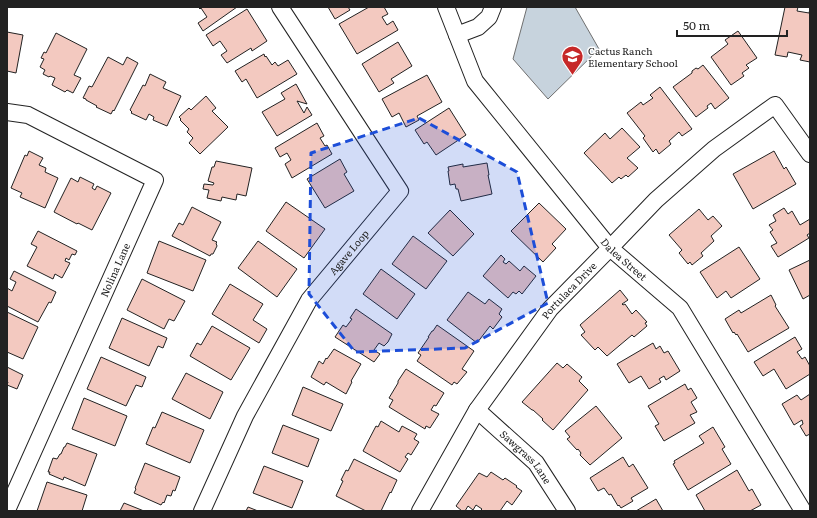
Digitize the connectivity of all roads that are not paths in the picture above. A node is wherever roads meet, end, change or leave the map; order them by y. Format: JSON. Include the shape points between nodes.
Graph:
{"nodes":[{"id":1,"x":280,"y":7,"type":"edge"},
{"id":2,"x":446,"y":7,"type":"edge"},
{"id":3,"x":493,"y":7,"type":"edge"},
{"id":4,"x":457,"y":35,"type":"junction"},
{"id":5,"x":7,"y":112,"type":"edge"},
{"id":6,"x":810,"y":154,"type":"edge"},
{"id":7,"x":610,"y":248,"type":"junction"},
{"id":8,"x":477,"y":410,"type":"junction"},
{"id":9,"x":7,"y":510,"type":"edge"},
{"id":10,"x":202,"y":511,"type":"edge"},
{"id":11,"x":420,"y":511,"type":"edge"},
{"id":12,"x":567,"y":511,"type":"edge"},
{"id":13,"x":803,"y":511,"type":"edge"}],
"edges":[{"from":1,"to":10,"type":"street","name":"Agave Loop","via":[[400,191],[309,300],[245,416]]},
{"from":2,"to":4,"type":"street","name":"Dalea Street"},
{"from":3,"to":4,"type":"street","via":[[489,17],[478,27]]},
{"from":4,"to":7,"type":"street","name":"Dalea Street","via":[[475,81]]},
{"from":5,"to":9,"type":"street","name":"Nolina Lane","via":[[28,115],[155,180]]},
{"from":6,"to":7,"type":"street","name":"Portulaca Drive","via":[[775,105],[714,149],[656,200]]},
{"from":7,"to":8,"type":"street","name":"Portulaca Drive","via":[[550,309]]},
{"from":7,"to":13,"type":"street","name":"Dalea Street","via":[[680,308]]},
{"from":8,"to":11,"type":"street","name":"Portulaca Drive"},
{"from":8,"to":12,"type":"street","name":"Sawgrass Lane","via":[[536,463]]}]}
